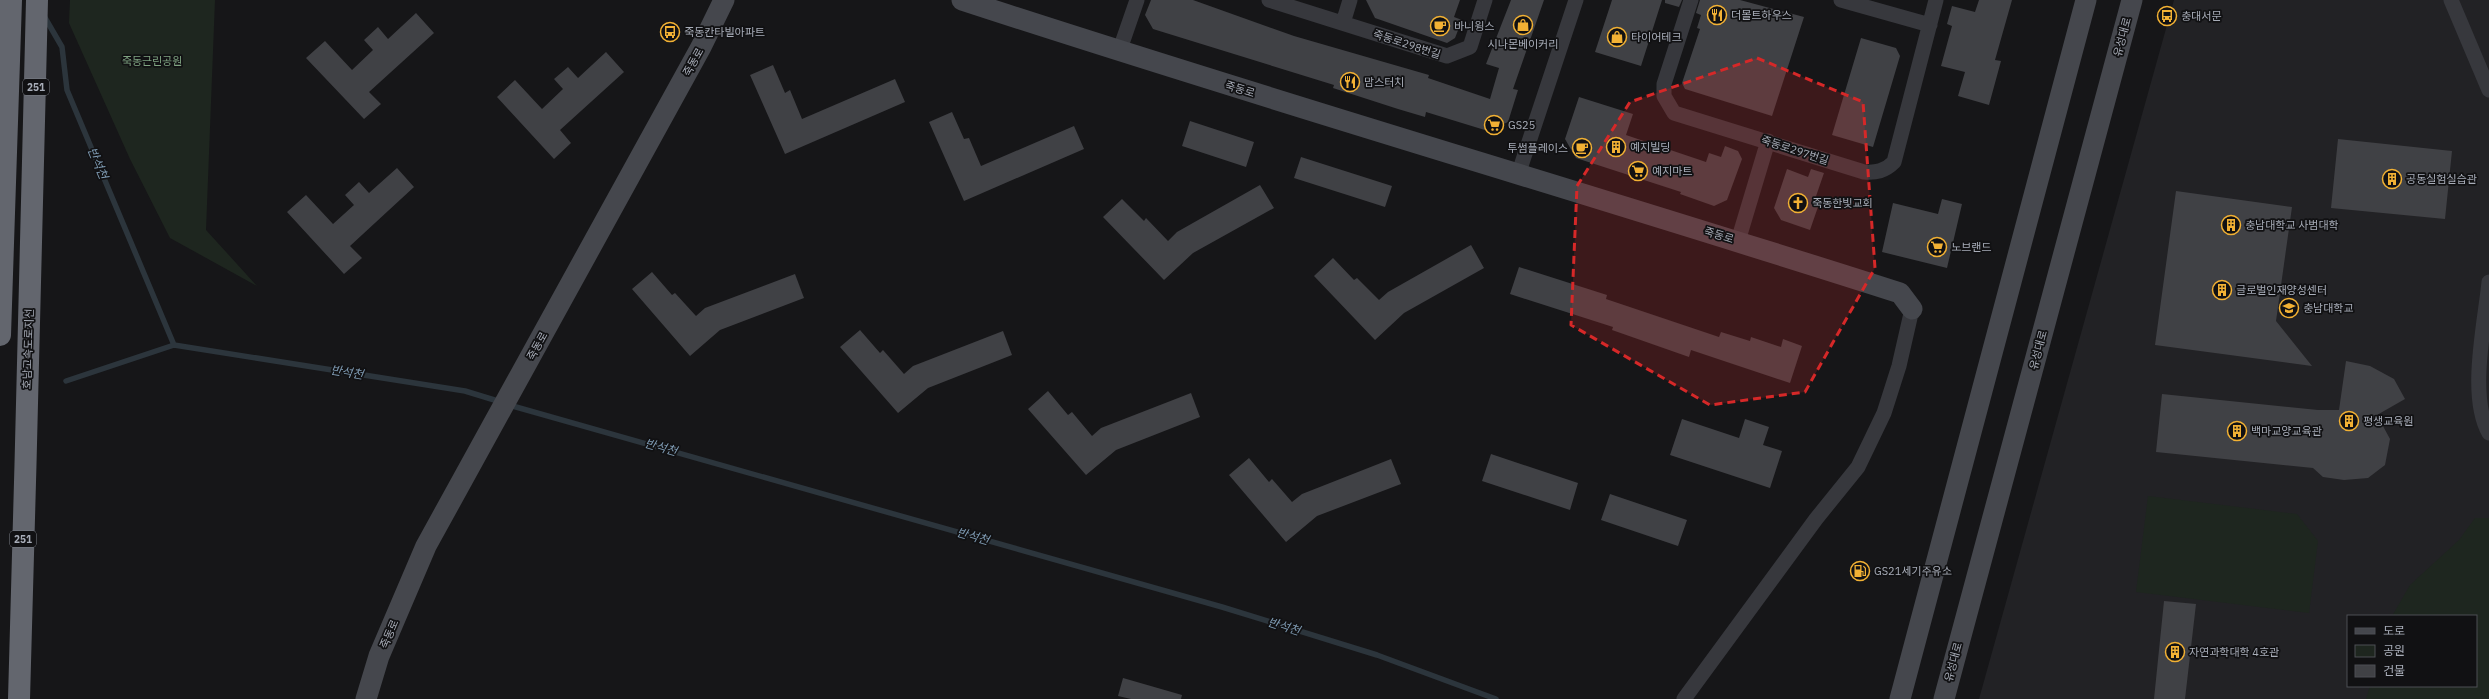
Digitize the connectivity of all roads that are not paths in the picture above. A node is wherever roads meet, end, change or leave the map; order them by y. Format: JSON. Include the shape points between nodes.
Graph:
{"nodes":[{"id":1,"x":10,"y":0,"type":"edge"},
{"id":2,"x":37,"y":0,"type":"edge"},
{"id":3,"x":724,"y":0,"type":"edge"},
{"id":4,"x":962,"y":0,"type":"edge"},
{"id":5,"x":1136,"y":0,"type":"edge"},
{"id":6,"x":1269,"y":0,"type":"edge"},
{"id":7,"x":1350,"y":0,"type":"edge"},
{"id":8,"x":1485,"y":0,"type":"edge"},
{"id":9,"x":1576,"y":0,"type":"edge"},
{"id":10,"x":1691,"y":0,"type":"edge"},
{"id":11,"x":1840,"y":0,"type":"edge"},
{"id":12,"x":1936,"y":0,"type":"edge"},
{"id":13,"x":2086,"y":0,"type":"edge"},
{"id":14,"x":2132,"y":0,"type":"edge"},
{"id":15,"x":2451,"y":0,"type":"edge"},
{"id":16,"x":1343,"y":23,"type":"junction"},
{"id":17,"x":1930,"y":25,"type":"junction"},
{"id":18,"x":1119,"y":52,"type":"junction"},
{"id":19,"x":2489,"y":90,"type":"edge"},
{"id":20,"x":1768,"y":141,"type":"junction"},
{"id":21,"x":1518,"y":175,"type":"junction"},
{"id":22,"x":1738,"y":241,"type":"junction"},
{"id":23,"x":2489,"y":282,"type":"edge"},
{"id":24,"x":1912,"y":309,"type":"joint"},
{"id":25,"x":0,"y":335,"type":"edge"},
{"id":26,"x":2489,"y":433,"type":"edge"},
{"id":27,"x":19,"y":699,"type":"edge"},
{"id":28,"x":366,"y":699,"type":"edge"},
{"id":29,"x":1684,"y":699,"type":"edge"},
{"id":30,"x":1900,"y":699,"type":"edge"},
{"id":31,"x":1944,"y":699,"type":"edge"}],
"edges":[{"from":1,"to":25,"type":"highway","number":"251"},
{"from":2,"to":27,"type":"highway","name":"호남고속도로지선","number":"251"},
{"from":3,"to":28,"type":"street","name":"죽동로","via":[[426,546],[379,656]]},
{"from":4,"to":18,"type":"street","name":"죽동로"},
{"from":5,"to":18,"type":"street"},
{"from":6,"to":16,"type":"street","name":"죽동로298번길"},
{"from":7,"to":16,"type":"street"},
{"from":8,"to":16,"type":"street","name":"죽동로298번길","via":[[1470,46],[1447,56]]},
{"from":9,"to":21,"type":"street"},
{"from":10,"to":20,"type":"street","name":"죽동로297번길","via":[[1664,84],[1663,91],[1668,106],[1674,113]]},
{"from":11,"to":17,"type":"street"},
{"from":12,"to":17,"type":"street","name":"죽동로297번길"},
{"from":13,"to":30,"type":"street"},
{"from":14,"to":31,"type":"street","name":"유성대로"},
{"from":15,"to":19,"type":"street"},
{"from":17,"to":20,"type":"street","name":"죽동로297번길","via":[[1894,162],[1888,168],[1876,173],[1864,172]]},
{"from":18,"to":21,"type":"street","name":"죽동로"},
{"from":20,"to":22,"type":"street"},
{"from":21,"to":22,"type":"street","name":"죽동로"},
{"from":22,"to":24,"type":"street","name":"죽동로","via":[[1900,293]]},
{"from":23,"to":26,"type":"street","via":[[2479,393]]},
{"from":24,"to":29,"type":"street","via":[[1899,366],[1884,413],[1858,467],[1816,519]]}]}
